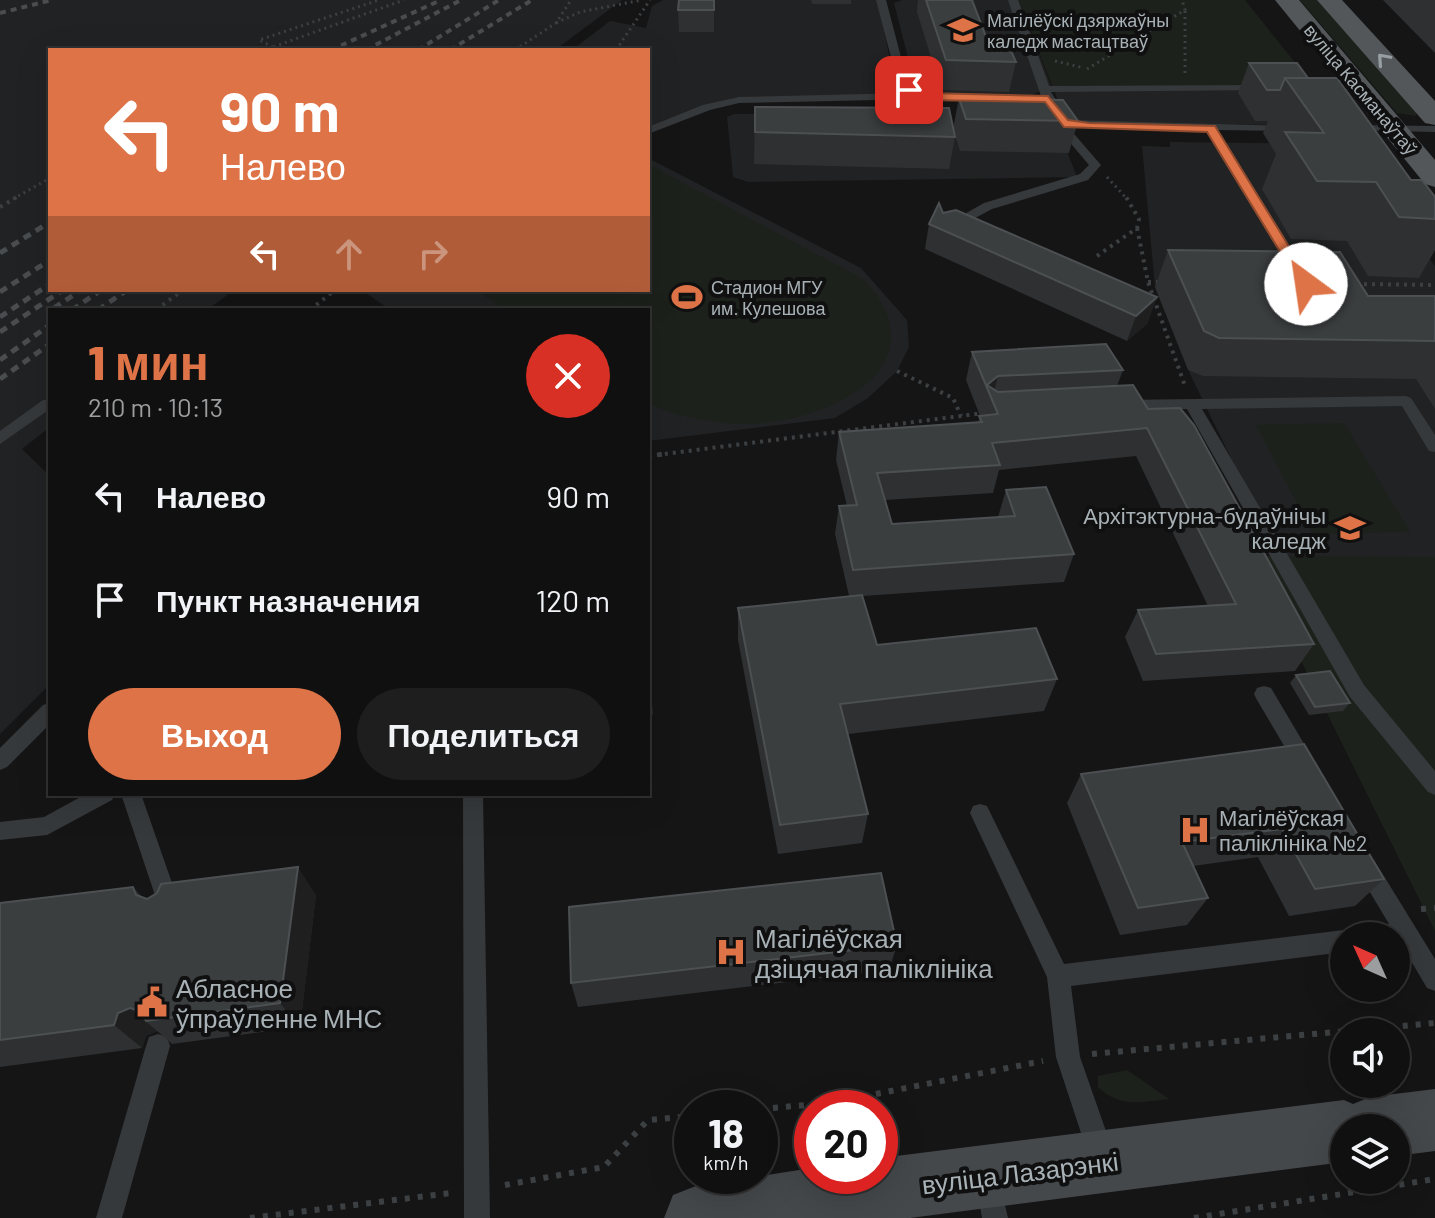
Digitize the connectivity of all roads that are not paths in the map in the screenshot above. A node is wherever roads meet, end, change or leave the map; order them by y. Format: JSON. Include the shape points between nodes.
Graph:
{"nodes":[{"id":1,"x":881,"y":0,"type":"edge"},
{"id":2,"x":1013,"y":0,"type":"edge"},
{"id":3,"x":1287,"y":0,"type":"edge"},
{"id":4,"x":1329,"y":0,"type":"edge"},
{"id":5,"x":1263,"y":87,"type":"edge"},
{"id":6,"x":1052,"y":92,"type":"junction"},
{"id":7,"x":925,"y":96,"type":"junction"},
{"id":8,"x":1435,"y":117,"type":"edge"},
{"id":9,"x":1045,"y":123,"type":"edge"},
{"id":10,"x":1062,"y":123,"type":"junction"},
{"id":11,"x":1211,"y":128,"type":"junction"},
{"id":12,"x":1305,"y":128,"type":"edge"},
{"id":13,"x":1336,"y":128,"type":"edge"},
{"id":14,"x":1394,"y":129,"type":"junction"},
{"id":15,"x":1435,"y":129,"type":"edge"},
{"id":16,"x":650,"y":130,"type":"edge"},
{"id":17,"x":1435,"y":178,"type":"edge"},
{"id":18,"x":943,"y":232,"type":"edge"},
{"id":19,"x":1306,"y":284,"type":"edge"},
{"id":20,"x":1191,"y":402,"type":"junction"},
{"id":21,"x":48,"y":403,"type":"dead end"},
{"id":22,"x":1099,"y":406,"type":"edge"},
{"id":23,"x":27,"y":419,"type":"junction"},
{"id":24,"x":48,"y":420,"type":"edge"},
{"id":25,"x":0,"y":439,"type":"edge"},
{"id":26,"x":1435,"y":447,"type":"edge"},
{"id":27,"x":1264,"y":694,"type":"dead end"},
{"id":28,"x":48,"y":713,"type":"edge"},
{"id":29,"x":0,"y":761,"type":"edge"},
{"id":30,"x":1435,"y":786,"type":"edge"},
{"id":31,"x":1320,"y":789,"type":"edge"},
{"id":32,"x":101,"y":796,"type":"edge"},
{"id":33,"x":132,"y":796,"type":"edge"},
{"id":34,"x":473,"y":796,"type":"edge"},
{"id":35,"x":980,"y":813,"type":"dead end"},
{"id":36,"x":0,"y":831,"type":"edge"},
{"id":37,"x":1352,"y":844,"type":"edge"},
{"id":38,"x":171,"y":912,"type":"edge"},
{"id":39,"x":1388,"y":922,"type":"edge"},
{"id":40,"x":1330,"y":943,"type":"edge"},
{"id":41,"x":1410,"y":953,"type":"edge"},
{"id":42,"x":1058,"y":976,"type":"junction"},
{"id":43,"x":1435,"y":980,"type":"edge"},
{"id":44,"x":158,"y":1046,"type":"edge"},
{"id":45,"x":1330,"y":1133,"type":"edge"},
{"id":46,"x":1104,"y":1161,"type":"junction"},
{"id":47,"x":991,"y":1198,"type":"edge"},
{"id":48,"x":109,"y":1218,"type":"edge"},
{"id":49,"x":477,"y":1218,"type":"edge"},
{"id":50,"x":696,"y":1218,"type":"edge"}],
"edges":[{"from":1,"to":7,"type":"lane","via":[[902,80],[909,90]]},
{"from":2,"to":6,"type":"lane"},
{"from":3,"to":14,"type":"main road","name":"вуліца Касманаўтаў"},
{"from":8,"to":4,"type":"main road","name":"вуліца Касманаўтаў","one_way":true},
{"from":5,"to":6,"type":"lane"},
{"from":6,"to":7,"type":"lane"},
{"from":6,"to":10,"type":"lane"},
{"from":7,"to":16,"type":"lane","via":[[739,100]]},
{"from":9,"to":10,"type":"lane"},
{"from":10,"to":11,"type":"lane"},
{"from":10,"to":18,"type":"lane","via":[[1095,165],[1084,177],[988,206]]},
{"from":11,"to":12,"type":"lane"},
{"from":11,"to":19,"type":"lane"},
{"from":13,"to":14,"type":"lane"},
{"from":14,"to":15,"type":"lane"},
{"from":14,"to":17,"type":"main road","name":"вуліца Касманаўтаў"},
{"from":20,"to":22,"type":"lane"},
{"from":20,"to":26,"type":"lane","via":[[1406,401]]},
{"from":20,"to":30,"type":"lane","via":[[1357,691]]},
{"from":21,"to":23,"type":"lane"},
{"from":23,"to":24,"type":"lane"},
{"from":23,"to":25,"type":"lane"},
{"from":27,"to":31,"type":"lane"},
{"from":28,"to":29,"type":"lane"},
{"from":32,"to":36,"type":"lane","via":[[47,826]]},
{"from":33,"to":38,"type":"lane"},
{"from":34,"to":49,"type":"lane"},
{"from":35,"to":42,"type":"lane"},
{"from":37,"to":39,"type":"lane"},
{"from":40,"to":42,"type":"lane"},
{"from":41,"to":43,"type":"lane"},
{"from":42,"to":46,"type":"lane","via":[[1068,1057]]},
{"from":44,"to":48,"type":"lane"},
{"from":45,"to":46,"type":"main road","name":"вуліца Лазарэнкі"},
{"from":46,"to":47,"type":"main road","name":"вуліца Лазарэнкі"},
{"from":47,"to":50,"type":"main road","name":"вуліца Лазарэнкі"}]}
